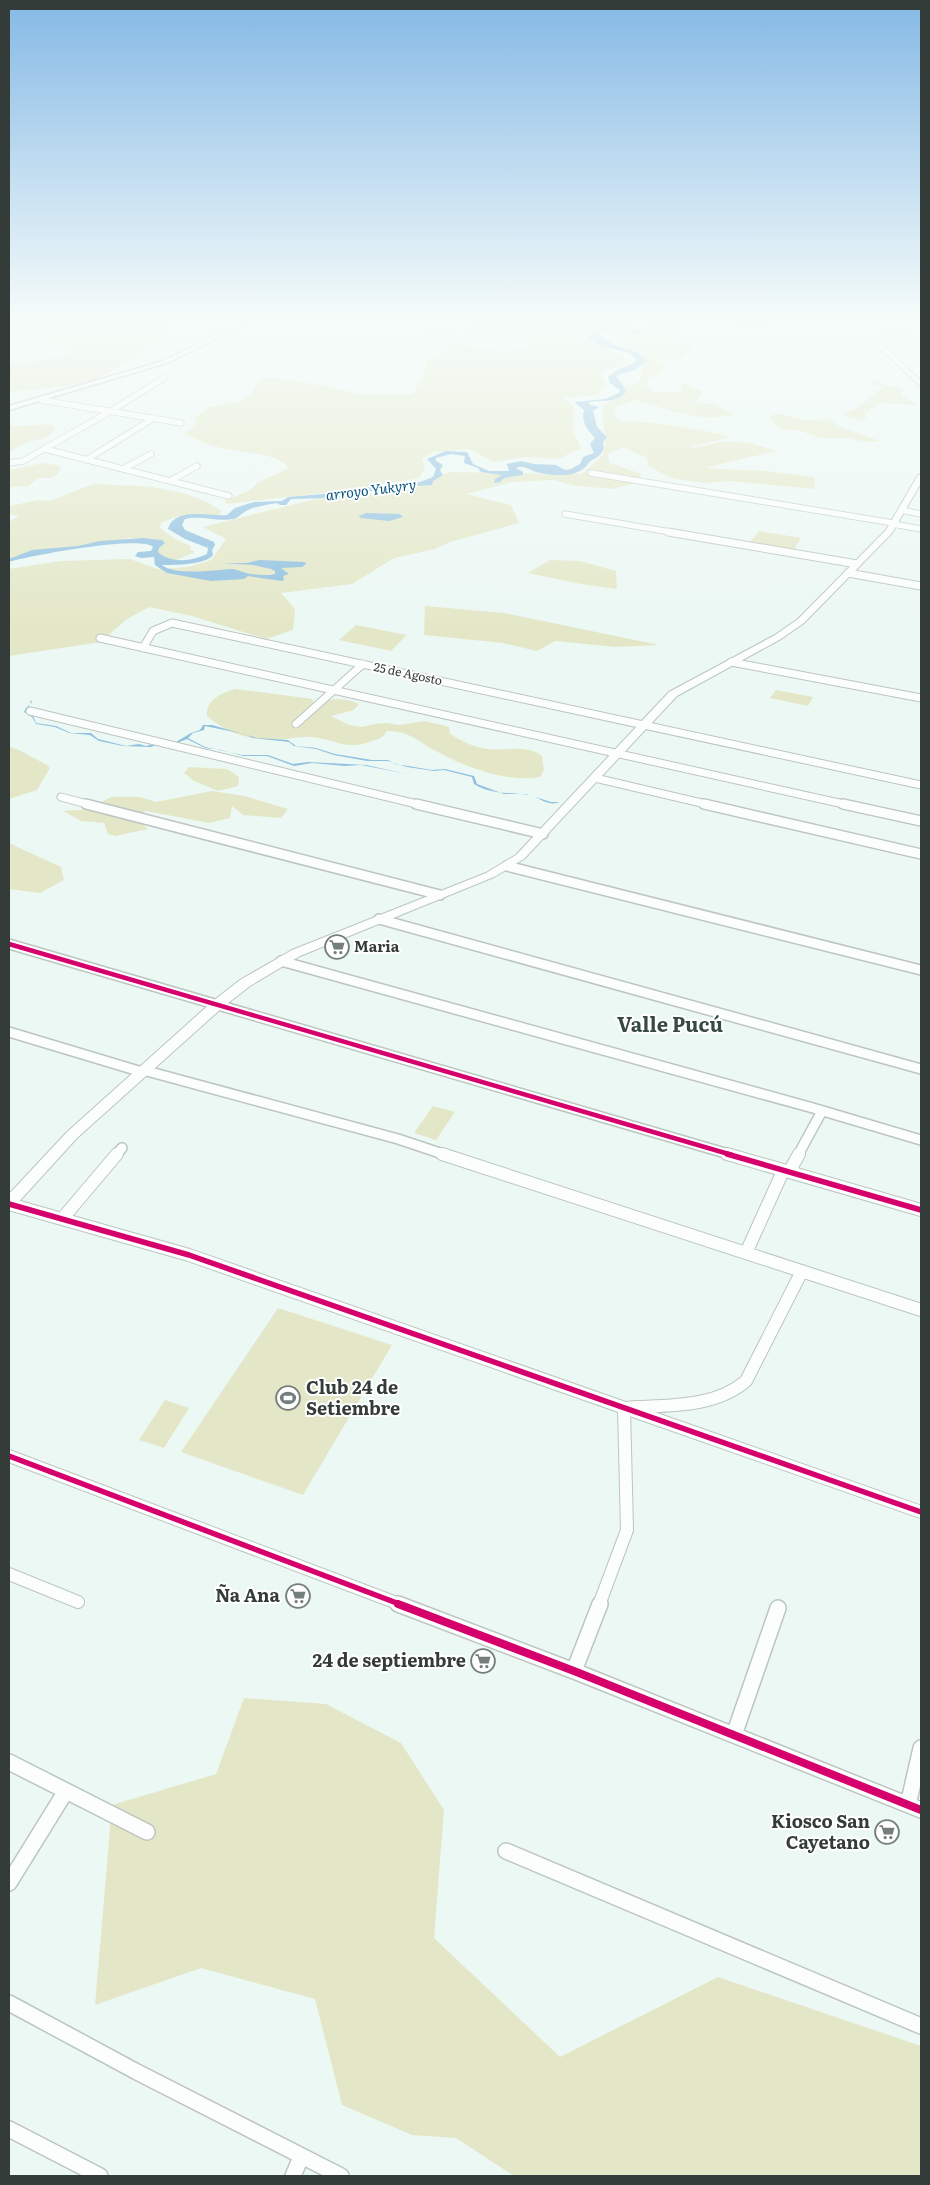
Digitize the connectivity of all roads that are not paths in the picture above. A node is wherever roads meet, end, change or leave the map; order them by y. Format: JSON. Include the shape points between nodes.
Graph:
{"nodes":[{"id":1,"x":90,"y":423,"type":"edge"},
{"id":2,"x":146,"y":423,"type":"edge"},
{"id":3,"x":44,"y":449,"type":"junction"},
{"id":4,"x":151,"y":454,"type":"dead end"},
{"id":5,"x":86,"y":460,"type":"junction"},
{"id":6,"x":9,"y":463,"type":"edge"},
{"id":7,"x":197,"y":466,"type":"dead end"},
{"id":8,"x":123,"y":469,"type":"junction"},
{"id":9,"x":591,"y":473,"type":"dead end"},
{"id":10,"x":170,"y":481,"type":"junction"},
{"id":11,"x":920,"y":482,"type":"edge"},
{"id":12,"x":230,"y":496,"type":"dead end"},
{"id":13,"x":901,"y":510,"type":"junction"},
{"id":14,"x":565,"y":514,"type":"dead end"},
{"id":15,"x":921,"y":514,"type":"edge"},
{"id":16,"x":893,"y":524,"type":"junction"},
{"id":17,"x":921,"y":529,"type":"edge"},
{"id":18,"x":857,"y":564,"type":"junction"},
{"id":19,"x":848,"y":573,"type":"junction"},
{"id":20,"x":921,"y":586,"type":"edge"},
{"id":21,"x":100,"y":638,"type":"dead end"},
{"id":22,"x":143,"y":648,"type":"junction"},
{"id":23,"x":732,"y":662,"type":"junction"},
{"id":24,"x":362,"y":664,"type":"junction"},
{"id":25,"x":334,"y":690,"type":"junction"},
{"id":26,"x":921,"y":698,"type":"edge"},
{"id":27,"x":30,"y":711,"type":"dead end"},
{"id":28,"x":296,"y":724,"type":"dead end"},
{"id":29,"x":644,"y":724,"type":"junction"},
{"id":30,"x":618,"y":753,"type":"junction"},
{"id":31,"x":594,"y":778,"type":"junction"},
{"id":32,"x":921,"y":785,"type":"edge"},
{"id":33,"x":61,"y":797,"type":"dead end"},
{"id":34,"x":921,"y":821,"type":"edge"},
{"id":35,"x":544,"y":834,"type":"junction"},
{"id":36,"x":921,"y":854,"type":"edge"},
{"id":37,"x":507,"y":866,"type":"junction"},
{"id":38,"x":440,"y":895,"type":"junction"},
{"id":39,"x":379,"y":919,"type":"junction"},
{"id":40,"x":9,"y":944,"type":"edge"},
{"id":41,"x":281,"y":961,"type":"junction"},
{"id":42,"x":921,"y":970,"type":"edge"},
{"id":43,"x":218,"y":1004,"type":"junction"},
{"id":44,"x":9,"y":1032,"type":"edge"},
{"id":45,"x":921,"y":1069,"type":"edge"},
{"id":46,"x":143,"y":1071,"type":"junction"},
{"id":47,"x":822,"y":1111,"type":"junction"},
{"id":48,"x":921,"y":1140,"type":"edge"},
{"id":49,"x":122,"y":1148,"type":"dead end"},
{"id":50,"x":786,"y":1172,"type":"junction"},
{"id":51,"x":9,"y":1204,"type":"edge"},
{"id":52,"x":921,"y":1210,"type":"edge"},
{"id":53,"x":62,"y":1219,"type":"junction"},
{"id":54,"x":746,"y":1253,"type":"junction"},
{"id":55,"x":802,"y":1271,"type":"junction"},
{"id":56,"x":921,"y":1310,"type":"edge"},
{"id":57,"x":624,"y":1408,"type":"junction"},
{"id":58,"x":9,"y":1456,"type":"edge"},
{"id":59,"x":921,"y":1512,"type":"edge"},
{"id":60,"x":9,"y":1574,"type":"edge"},
{"id":61,"x":78,"y":1602,"type":"dead end"},
{"id":62,"x":778,"y":1608,"type":"dead end"},
{"id":63,"x":574,"y":1670,"type":"junction"},
{"id":64,"x":734,"y":1735,"type":"junction"},
{"id":65,"x":921,"y":1748,"type":"edge"},
{"id":66,"x":9,"y":1762,"type":"edge"},
{"id":67,"x":66,"y":1791,"type":"junction"},
{"id":68,"x":915,"y":1807,"type":"edge"},
{"id":69,"x":147,"y":1832,"type":"dead end"},
{"id":70,"x":506,"y":1851,"type":"dead end"},
{"id":71,"x":9,"y":1883,"type":"edge"},
{"id":72,"x":9,"y":2003,"type":"edge"},
{"id":73,"x":921,"y":2026,"type":"edge"},
{"id":74,"x":9,"y":2129,"type":"edge"},
{"id":75,"x":301,"y":2157,"type":"junction"},
{"id":76,"x":100,"y":2176,"type":"edge"},
{"id":77,"x":293,"y":2176,"type":"edge"},
{"id":78,"x":341,"y":2176,"type":"edge"}],
"edges":[{"from":1,"to":3,"type":"street"},
{"from":2,"to":5,"type":"street"},
{"from":3,"to":5,"type":"street"},
{"from":3,"to":6,"type":"street","via":[[24,461]]},
{"from":4,"to":8,"type":"street"},
{"from":5,"to":8,"type":"street"},
{"from":7,"to":10,"type":"street"},
{"from":8,"to":10,"type":"street"},
{"from":9,"to":16,"type":"street"},
{"from":10,"to":12,"type":"street"},
{"from":11,"to":13,"type":"main road"},
{"from":13,"to":15,"type":"street"},
{"from":13,"to":16,"type":"main road"},
{"from":14,"to":18,"type":"street"},
{"from":16,"to":17,"type":"street"},
{"from":16,"to":18,"type":"main road"},
{"from":18,"to":19,"type":"main road"},
{"from":19,"to":20,"type":"street"},
{"from":19,"to":23,"type":"main road","via":[[793,628]]},
{"from":21,"to":22,"type":"street"},
{"from":22,"to":24,"type":"street","name":"25 de Agosto","via":[[152,630],[172,623]]},
{"from":22,"to":25,"type":"street"},
{"from":23,"to":26,"type":"street"},
{"from":23,"to":29,"type":"main road","via":[[682,688]]},
{"from":24,"to":25,"type":"street"},
{"from":24,"to":29,"type":"street","name":"25 de Agosto"},
{"from":25,"to":28,"type":"street"},
{"from":25,"to":30,"type":"street"},
{"from":27,"to":35,"type":"street"},
{"from":29,"to":30,"type":"main road"},
{"from":29,"to":32,"type":"street","name":"25 de Agosto"},
{"from":30,"to":31,"type":"main road"},
{"from":30,"to":34,"type":"street"},
{"from":31,"to":35,"type":"main road"},
{"from":31,"to":36,"type":"street"},
{"from":33,"to":38,"type":"street"},
{"from":35,"to":37,"type":"main road"},
{"from":37,"to":38,"type":"main road"},
{"from":37,"to":42,"type":"street"},
{"from":38,"to":39,"type":"main road"},
{"from":39,"to":41,"type":"main road"},
{"from":39,"to":45,"type":"street"},
{"from":40,"to":43,"type":"street"},
{"from":41,"to":43,"type":"main road"},
{"from":41,"to":47,"type":"street"},
{"from":43,"to":46,"type":"main road"},
{"from":43,"to":50,"type":"street"},
{"from":44,"to":46,"type":"street"},
{"from":46,"to":51,"type":"main road","via":[[66,1141]]},
{"from":46,"to":54,"type":"street","via":[[398,1139]]},
{"from":47,"to":48,"type":"street"},
{"from":47,"to":50,"type":"street"},
{"from":49,"to":53,"type":"street"},
{"from":50,"to":52,"type":"street"},
{"from":50,"to":54,"type":"street"},
{"from":51,"to":53,"type":"street"},
{"from":53,"to":57,"type":"street","via":[[189,1255]]},
{"from":54,"to":55,"type":"street"},
{"from":55,"to":56,"type":"street"},
{"from":55,"to":57,"type":"street","via":[[741,1387],[698,1402]]},
{"from":57,"to":59,"type":"street"},
{"from":57,"to":63,"type":"street","via":[[627,1530]]},
{"from":58,"to":63,"type":"street"},
{"from":60,"to":61,"type":"street"},
{"from":62,"to":64,"type":"street"},
{"from":63,"to":64,"type":"street"},
{"from":64,"to":68,"type":"street"},
{"from":65,"to":68,"type":"street"},
{"from":66,"to":67,"type":"street"},
{"from":67,"to":69,"type":"street"},
{"from":67,"to":71,"type":"street"},
{"from":70,"to":73,"type":"street"},
{"from":72,"to":75,"type":"street"},
{"from":74,"to":76,"type":"street"},
{"from":75,"to":77,"type":"street"},
{"from":75,"to":78,"type":"street"}]}
